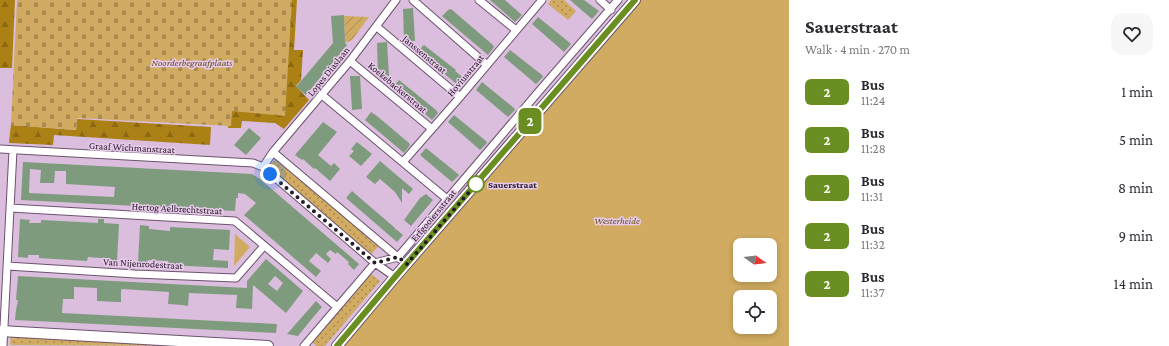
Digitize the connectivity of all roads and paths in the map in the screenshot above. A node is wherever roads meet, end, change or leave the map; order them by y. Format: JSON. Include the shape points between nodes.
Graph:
{"nodes":[{"id":1,"x":396,"y":0,"type":"edge"},
{"id":2,"x":413,"y":0,"type":"edge"},
{"id":3,"x":478,"y":0,"type":"edge"},
{"id":4,"x":542,"y":0,"type":"edge"},
{"id":5,"x":600,"y":0,"type":"edge"},
{"id":6,"x":618,"y":0,"type":"edge"},
{"id":7,"x":635,"y":0,"type":"edge"},
{"id":8,"x":610,"y":10,"type":"junction"},
{"id":9,"x":376,"y":27,"type":"junction"},
{"id":10,"x":516,"y":30,"type":"junction"},
{"id":11,"x":350,"y":61,"type":"junction"},
{"id":12,"x":487,"y":65,"type":"junction"},
{"id":13,"x":322,"y":95,"type":"junction"},
{"id":14,"x":460,"y":97,"type":"junction"},
{"id":15,"x":432,"y":129,"type":"junction"},
{"id":16,"x":0,"y":149,"type":"edge"},
{"id":17,"x":13,"y":150,"type":"junction"},
{"id":18,"x":273,"y":152,"type":"junction"},
{"id":19,"x":403,"y":162,"type":"junction"},
{"id":20,"x":263,"y":167,"type":"junction"},
{"id":21,"x":447,"y":199,"type":"junction"},
{"id":22,"x":10,"y":208,"type":"junction"},
{"id":23,"x":264,"y":246,"type":"junction"},
{"id":24,"x":398,"y":257,"type":"junction"},
{"id":25,"x":375,"y":263,"type":"junction"},
{"id":26,"x":407,"y":264,"type":"junction"},
{"id":27,"x":7,"y":266,"type":"junction"},
{"id":28,"x":395,"y":277,"type":"junction"},
{"id":29,"x":336,"y":306,"type":"junction"},
{"id":30,"x":2,"y":331,"type":"edge"},
{"id":31,"x":217,"y":345,"type":"edge"},
{"id":32,"x":3,"y":346,"type":"edge"},
{"id":33,"x":268,"y":346,"type":"edge"},
{"id":34,"x":304,"y":346,"type":"edge"},
{"id":35,"x":337,"y":346,"type":"edge"}],
"edges":[{"from":1,"to":9,"type":"street","name":"Lopes Diaslaan"},
{"from":2,"to":12,"type":"street"},
{"from":3,"to":10,"type":"street"},
{"from":4,"to":10,"type":"street","name":"Hoviusstraat"},
{"from":5,"to":8,"type":"street"},
{"from":6,"to":8,"type":"street","name":"Erfgooiersstraat"},
{"from":7,"to":26,"type":"street","name":"Erfgooiersstraat"},
{"from":8,"to":21,"type":"street","name":"Erfgooiersstraat"},
{"from":9,"to":11,"type":"street","name":"Lopes Diaslaan"},
{"from":9,"to":14,"type":"street","name":"Janssenstraat"},
{"from":10,"to":12,"type":"street","name":"Hoviusstraat"},
{"from":11,"to":13,"type":"street","name":"Lopes Diaslaan"},
{"from":11,"to":15,"type":"street","name":"Koekebackerstraat"},
{"from":12,"to":14,"type":"street","name":"Hoviusstraat"},
{"from":13,"to":18,"type":"street","name":"Lopes Diaslaan"},
{"from":13,"to":19,"type":"street"},
{"from":14,"to":15,"type":"street","name":"Hoviusstraat"},
{"from":15,"to":19,"type":"street","name":"Hoviusstraat"},
{"from":16,"to":17,"type":"street","name":"Graaf Wichmanstraat"},
{"from":17,"to":20,"type":"street","name":"Graaf Wichmanstraat","via":[[253,164]]},
{"from":17,"to":22,"type":"street"},
{"from":18,"to":20,"type":"street"},
{"from":18,"to":24,"type":"street"},
{"from":19,"to":21,"type":"street"},
{"from":20,"to":25,"type":"street"},
{"from":21,"to":24,"type":"street","name":"Erfgooiersstraat"},
{"from":22,"to":23,"type":"street","name":"Hertog Aelbrechtstraat","via":[[235,221]]},
{"from":22,"to":27,"type":"street"},
{"from":23,"to":27,"type":"street","name":"Van Nijenrodestraat","via":[[236,278]]},
{"from":23,"to":29,"type":"street","name":"Hertog Aelbrechtstraat"},
{"from":24,"to":25,"type":"street"},
{"from":24,"to":26,"type":"street"},
{"from":25,"to":28,"type":"street"},
{"from":25,"to":29,"type":"street"},
{"from":26,"to":28,"type":"street","name":"Erfgooiersstraat"},
{"from":27,"to":30,"type":"street"},
{"from":28,"to":35,"type":"street","name":"Erfgooiersstraat"},
{"from":29,"to":34,"type":"street"},
{"from":30,"to":31,"type":"street"},
{"from":30,"to":32,"type":"street"},
{"from":31,"to":33,"type":"street"}]}
